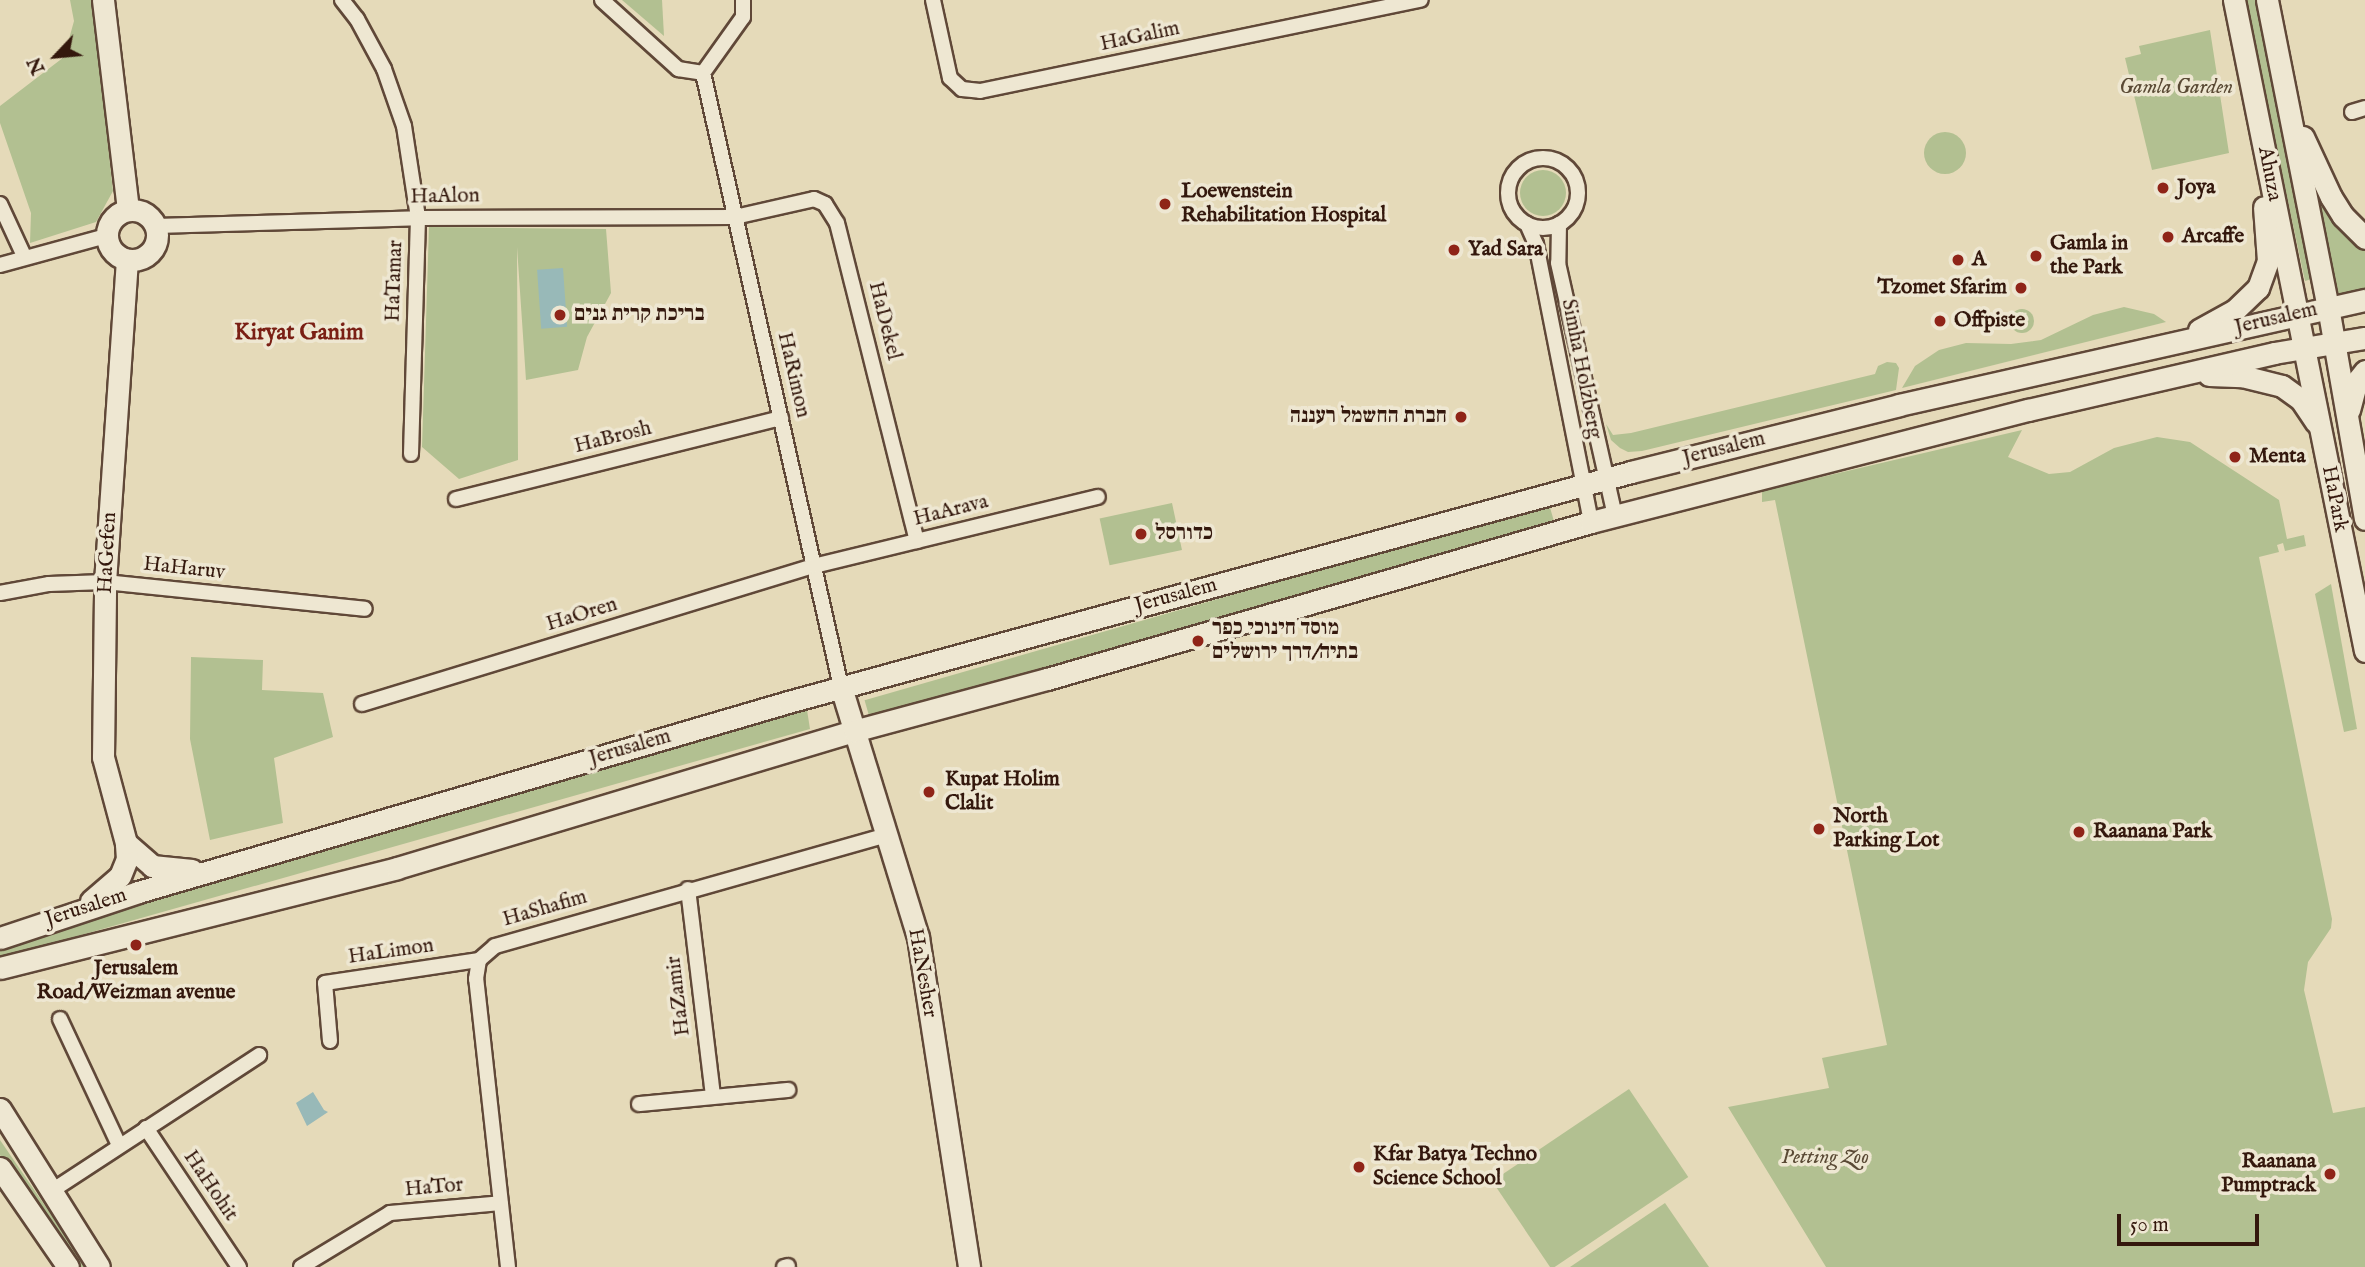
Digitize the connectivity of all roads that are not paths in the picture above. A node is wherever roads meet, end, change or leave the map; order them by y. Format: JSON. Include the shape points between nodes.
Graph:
{"nodes":[{"id":1,"x":103,"y":0,"type":"edge"},
{"id":2,"x":342,"y":0,"type":"edge"},
{"id":3,"x":602,"y":0,"type":"edge"},
{"id":4,"x":743,"y":0,"type":"edge"},
{"id":5,"x":933,"y":0,"type":"edge"},
{"id":6,"x":1422,"y":0,"type":"edge"},
{"id":7,"x":2234,"y":0,"type":"edge"},
{"id":8,"x":2267,"y":0,"type":"edge"},
{"id":9,"x":2276,"y":49,"type":"junction"},
{"id":10,"x":2248,"y":69,"type":"junction"},
{"id":11,"x":703,"y":73,"type":"junction"},
{"id":12,"x":0,"y":204,"type":"edge"},
{"id":13,"x":128,"y":209,"type":"junction"},
{"id":14,"x":735,"y":217,"type":"junction"},
{"id":15,"x":418,"y":218,"type":"junction"},
{"id":16,"x":1527,"y":224,"type":"junction"},
{"id":17,"x":1559,"y":224,"type":"junction"},
{"id":18,"x":156,"y":226,"type":"junction"},
{"id":19,"x":106,"y":236,"type":"junction"},
{"id":20,"x":2365,"y":238,"type":"edge"},
{"id":21,"x":24,"y":256,"type":"junction"},
{"id":22,"x":127,"y":260,"type":"junction"},
{"id":23,"x":0,"y":265,"type":"edge"},
{"id":24,"x":2365,"y":300,"type":"edge"},
{"id":25,"x":2328,"y":307,"type":"junction"},
{"id":26,"x":2297,"y":314,"type":"junction"},
{"id":27,"x":2365,"y":338,"type":"edge"},
{"id":28,"x":2174,"y":342,"type":"junction"},
{"id":29,"x":2334,"y":342,"type":"junction"},
{"id":30,"x":2305,"y":348,"type":"junction"},
{"id":31,"x":2365,"y":371,"type":"edge"},
{"id":32,"x":2184,"y":374,"type":"junction"},
{"id":33,"x":781,"y":418,"type":"junction"},
{"id":34,"x":2347,"y":419,"type":"junction"},
{"id":35,"x":2321,"y":429,"type":"junction"},
{"id":36,"x":411,"y":454,"type":"dead end"},
{"id":37,"x":1605,"y":479,"type":"junction"},
{"id":38,"x":1583,"y":485,"type":"junction"},
{"id":39,"x":1098,"y":497,"type":"dead end"},
{"id":40,"x":456,"y":499,"type":"dead end"},
{"id":41,"x":1615,"y":515,"type":"junction"},
{"id":42,"x":2365,"y":519,"type":"edge"},
{"id":43,"x":1591,"y":522,"type":"junction"},
{"id":44,"x":917,"y":541,"type":"junction"},
{"id":45,"x":814,"y":566,"type":"junction"},
{"id":46,"x":105,"y":582,"type":"junction"},
{"id":47,"x":0,"y":593,"type":"edge"},
{"id":48,"x":365,"y":609,"type":"dead end"},
{"id":49,"x":2365,"y":651,"type":"edge"},
{"id":50,"x":841,"y":687,"type":"junction"},
{"id":51,"x":362,"y":704,"type":"dead end"},
{"id":52,"x":854,"y":731,"type":"junction"},
{"id":53,"x":885,"y":836,"type":"junction"},
{"id":54,"x":126,"y":843,"type":"junction"},
{"id":55,"x":207,"y":871,"type":"junction"},
{"id":56,"x":688,"y":889,"type":"junction"},
{"id":57,"x":79,"y":910,"type":"junction"},
{"id":58,"x":45,"y":920,"type":"junction"},
{"id":59,"x":0,"y":923,"type":"edge"},
{"id":60,"x":0,"y":938,"type":"edge"},
{"id":61,"x":479,"y":960,"type":"junction"},
{"id":62,"x":3,"y":969,"type":"edge"},
{"id":63,"x":61,"y":1019,"type":"dead end"},
{"id":64,"x":330,"y":1041,"type":"dead end"},
{"id":65,"x":259,"y":1055,"type":"dead end"},
{"id":66,"x":788,"y":1090,"type":"dead end"},
{"id":67,"x":713,"y":1097,"type":"junction"},
{"id":68,"x":639,"y":1104,"type":"dead end"},
{"id":69,"x":0,"y":1110,"type":"edge"},
{"id":70,"x":146,"y":1128,"type":"junction"},
{"id":71,"x":119,"y":1145,"type":"junction"},
{"id":72,"x":0,"y":1168,"type":"edge"},
{"id":73,"x":50,"y":1192,"type":"junction"},
{"id":74,"x":501,"y":1203,"type":"junction"},
{"id":75,"x":68,"y":1267,"type":"edge"},
{"id":76,"x":99,"y":1267,"type":"edge"},
{"id":77,"x":239,"y":1267,"type":"edge"},
{"id":78,"x":301,"y":1267,"type":"edge"},
{"id":79,"x":508,"y":1267,"type":"edge"},
{"id":80,"x":969,"y":1267,"type":"edge"}],
"edges":[{"from":1,"to":13,"type":"main road"},
{"from":2,"to":15,"type":"street","name":"HaTamar","via":[[384,69],[404,126]]},
{"from":3,"to":11,"type":"street","via":[[678,69]]},
{"from":4,"to":11,"type":"street","via":[[743,17]]},
{"from":5,"to":6,"type":"street","name":"HaGalim","via":[[950,78],[962,89],[980,91]]},
{"from":7,"to":10,"type":"main road","name":"Ahuza"},
{"from":8,"to":9,"type":"main road","name":"Ahuza"},
{"from":9,"to":20,"type":"main road","via":[[2317,172],[2343,216]]},
{"from":9,"to":25,"type":"main road","name":"Ahuza"},
{"from":10,"to":26,"type":"main road","name":"Ahuza"},
{"from":10,"to":28,"type":"main road","via":[[2268,244],[2265,273],[2249,299],[2235,310]]},
{"from":11,"to":14,"type":"street","name":"HaRimon"},
{"from":12,"to":21,"type":"street"},
{"from":13,"to":18,"type":"main road","via":[[145,213]]},
{"from":13,"to":19,"type":"main road","via":[[113,218]]},
{"from":14,"to":15,"type":"street","name":"HaAlon"},
{"from":14,"to":33,"type":"street","name":"HaRimon"},
{"from":14,"to":44,"type":"street","name":"HaDekel","via":[[814,199],[825,204],[837,223]]},
{"from":15,"to":18,"type":"street","name":"HaAlon"},
{"from":15,"to":36,"type":"street","name":"HaTamar"},
{"from":16,"to":17,"type":"street","via":[[1539,228]]},
{"from":16,"to":17,"type":"street","via":[[1511,207],[1509,183],[1523,164],[1546,158],[1568,169],[1577,188],[1574,208]]},
{"from":16,"to":38,"type":"street","name":"Simha Holzberg","via":[[1536,244]]},
{"from":17,"to":37,"type":"street","name":"Simha Holzberg","via":[[1558,263]]},
{"from":18,"to":22,"type":"main road","via":[[158,235],[151,252]]},
{"from":19,"to":21,"type":"street"},
{"from":19,"to":22,"type":"main road","via":[[113,252]]},
{"from":21,"to":23,"type":"street"},
{"from":22,"to":46,"type":"main road","name":"HaGefen"},
{"from":24,"to":25,"type":"main road","name":"Jerusalem"},
{"from":25,"to":26,"type":"main road","name":"Jerusalem"},
{"from":25,"to":29,"type":"main road","name":"Ahuza"},
{"from":26,"to":28,"type":"main road","name":"Jerusalem"},
{"from":26,"to":30,"type":"main road","name":"Ahuza"},
{"from":27,"to":29,"type":"main road","name":"Jerusalem"},
{"from":28,"to":37,"type":"main road","name":"Jerusalem"},
{"from":29,"to":30,"type":"main road","name":"Jerusalem"},
{"from":29,"to":34,"type":"main road","name":"HaPark"},
{"from":30,"to":32,"type":"main road","name":"Jerusalem"},
{"from":30,"to":35,"type":"main road","name":"HaPark"},
{"from":31,"to":34,"type":"main road","via":[[2357,382]]},
{"from":32,"to":35,"type":"main road","via":[[2274,382],[2301,400]]},
{"from":32,"to":41,"type":"main road","name":"Jerusalem"},
{"from":33,"to":40,"type":"street","name":"HaBrosh"},
{"from":33,"to":45,"type":"street","name":"HaRimon"},
{"from":34,"to":42,"type":"main road","name":"HaPark"},
{"from":35,"to":49,"type":"main road","name":"HaPark"},
{"from":37,"to":38,"type":"main road","name":"Jerusalem"},
{"from":37,"to":41,"type":"street","name":"Simha Holzberg"},
{"from":38,"to":43,"type":"street","name":"Simha Holzberg"},
{"from":38,"to":50,"type":"main road","name":"Jerusalem"},
{"from":39,"to":44,"type":"street","name":"HaArava"},
{"from":41,"to":43,"type":"main road","name":"Jerusalem"},
{"from":43,"to":52,"type":"main road","name":"Jerusalem"},
{"from":44,"to":45,"type":"street","name":"HaArava"},
{"from":45,"to":50,"type":"street","name":"HaRimon"},
{"from":45,"to":51,"type":"street","name":"HaOren"},
{"from":46,"to":47,"type":"street","name":"HaHaruv","via":[[49,584]]},
{"from":46,"to":48,"type":"street","name":"HaHaruv"},
{"from":46,"to":54,"type":"main road","name":"HaGefen","via":[[103,757]]},
{"from":50,"to":52,"type":"main road","name":"HaNesher"},
{"from":50,"to":55,"type":"main road","name":"Jerusalem"},
{"from":52,"to":53,"type":"main road","name":"HaNesher"},
{"from":52,"to":62,"type":"main road","name":"Jerusalem","via":[[397,868]]},
{"from":53,"to":56,"type":"street","name":"HaShafim"},
{"from":53,"to":80,"type":"main road","name":"HaNesher","via":[[918,937]]},
{"from":54,"to":55,"type":"main road","via":[[152,866]]},
{"from":54,"to":57,"type":"main road","name":"HaGefen","via":[[127,859],[120,876]]},
{"from":55,"to":57,"type":"main road","name":"Jerusalem"},
{"from":56,"to":61,"type":"street","name":"HaShafim","via":[[495,946]]},
{"from":56,"to":67,"type":"street","name":"HaZamir"},
{"from":57,"to":58,"type":"main road","name":"Jerusalem"},
{"from":58,"to":59,"type":"main road"},
{"from":58,"to":60,"type":"main road","name":"Jerusalem"},
{"from":61,"to":64,"type":"street","name":"HaLimon","via":[[325,983]]},
{"from":61,"to":74,"type":"street","via":[[476,979]]},
{"from":63,"to":71,"type":"street"},
{"from":65,"to":70,"type":"street"},
{"from":66,"to":67,"type":"street"},
{"from":67,"to":68,"type":"street"},
{"from":69,"to":73,"type":"main road"},
{"from":70,"to":71,"type":"street"},
{"from":70,"to":77,"type":"street","name":"HaHohit"},
{"from":71,"to":73,"type":"street"},
{"from":72,"to":75,"type":"main road"},
{"from":73,"to":76,"type":"main road"},
{"from":74,"to":78,"type":"street","name":"HaTor","via":[[390,1213]]},
{"from":74,"to":79,"type":"street"}]}
